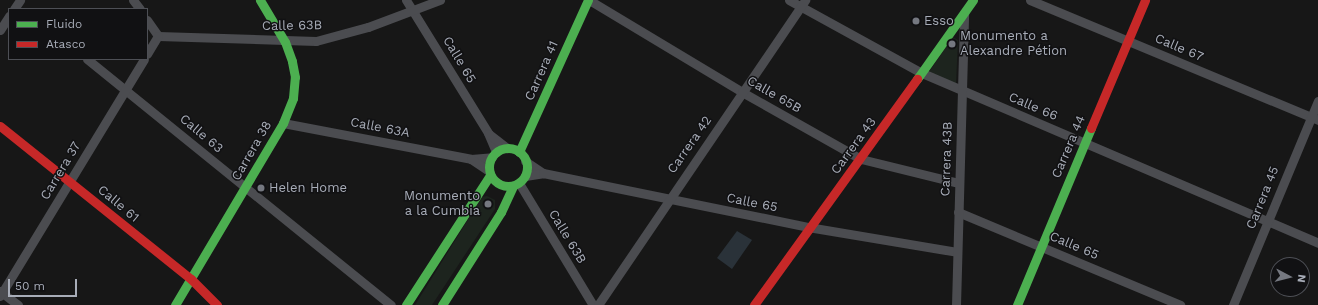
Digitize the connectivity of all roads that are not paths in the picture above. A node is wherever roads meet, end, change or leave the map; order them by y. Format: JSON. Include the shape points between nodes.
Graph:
{"nodes":[{"id":1,"x":133,"y":0,"type":"edge"},
{"id":2,"x":260,"y":0,"type":"edge"},
{"id":3,"x":406,"y":0,"type":"edge"},
{"id":4,"x":440,"y":0,"type":"edge"},
{"id":5,"x":589,"y":0,"type":"edge"},
{"id":6,"x":789,"y":0,"type":"edge"},
{"id":7,"x":972,"y":0,"type":"edge"},
{"id":8,"x":1030,"y":0,"type":"edge"},
{"id":9,"x":1146,"y":0,"type":"edge"},
{"id":10,"x":803,"y":4,"type":"edge"},
{"id":11,"x":139,"y":8,"type":"edge"},
{"id":12,"x":414,"y":11,"type":"junction"},
{"id":13,"x":964,"y":13,"type":"junction"},
{"id":14,"x":8,"y":18,"type":"edge"},
{"id":15,"x":148,"y":21,"type":"edge"},
{"id":16,"x":0,"y":30,"type":"edge"},
{"id":17,"x":158,"y":36,"type":"junction"},
{"id":18,"x":1128,"y":41,"type":"junction"},
{"id":19,"x":285,"y":42,"type":"junction"},
{"id":20,"x":148,"y":52,"type":"edge"},
{"id":21,"x":88,"y":60,"type":"edge"},
{"id":22,"x":143,"y":60,"type":"edge"},
{"id":23,"x":922,"y":73,"type":"junction"},
{"id":24,"x":126,"y":89,"type":"junction"},
{"id":25,"x":962,"y":91,"type":"junction"},
{"id":26,"x":742,"y":92,"type":"junction"},
{"id":27,"x":1318,"y":101,"type":"edge"},
{"id":28,"x":1314,"y":118,"type":"edge"},
{"id":29,"x":283,"y":123,"type":"junction"},
{"id":30,"x":0,"y":126,"type":"edge"},
{"id":31,"x":488,"y":133,"type":"junction"},
{"id":32,"x":1086,"y":143,"type":"junction"},
{"id":33,"x":508,"y":148,"type":"junction"},
{"id":34,"x":519,"y":152,"type":"junction"},
{"id":35,"x":494,"y":155,"type":"junction"},
{"id":36,"x":471,"y":159,"type":"junction"},
{"id":37,"x":861,"y":159,"type":"junction"},
{"id":38,"x":525,"y":161,"type":"junction"},
{"id":39,"x":490,"y":173,"type":"junction"},
{"id":40,"x":543,"y":174,"type":"junction"},
{"id":41,"x":70,"y":181,"type":"junction"},
{"id":42,"x":519,"y":181,"type":"junction"},
{"id":43,"x":959,"y":183,"type":"junction"},
{"id":44,"x":246,"y":188,"type":"junction"},
{"id":45,"x":668,"y":200,"type":"junction"},
{"id":46,"x":958,"y":212,"type":"junction"},
{"id":47,"x":1268,"y":221,"type":"junction"},
{"id":48,"x":808,"y":227,"type":"junction"},
{"id":49,"x":1318,"y":243,"type":"edge"},
{"id":50,"x":1040,"y":246,"type":"junction"},
{"id":51,"x":957,"y":252,"type":"junction"},
{"id":52,"x":191,"y":279,"type":"junction"},
{"id":53,"x":1,"y":293,"type":"edge"},
{"id":54,"x":18,"y":305,"type":"edge"},
{"id":55,"x":174,"y":305,"type":"edge"},
{"id":56,"x":216,"y":305,"type":"edge"},
{"id":57,"x":391,"y":305,"type":"edge"},
{"id":58,"x":406,"y":305,"type":"edge"},
{"id":59,"x":442,"y":305,"type":"edge"},
{"id":60,"x":592,"y":305,"type":"edge"},
{"id":61,"x":598,"y":305,"type":"edge"},
{"id":62,"x":754,"y":305,"type":"edge"},
{"id":63,"x":956,"y":305,"type":"edge"},
{"id":64,"x":1017,"y":305,"type":"edge"},
{"id":65,"x":1180,"y":305,"type":"edge"},
{"id":66,"x":1234,"y":305,"type":"edge"}],
"edges":[{"from":1,"to":11,"type":"street"},
{"from":2,"to":19,"type":"street","name":"Carrera 38"},
{"from":3,"to":12,"type":"street","name":"Calle 65"},
{"from":4,"to":12,"type":"street","name":"Calle 63B"},
{"from":5,"to":26,"type":"street","name":"Calle 65B"},
{"from":5,"to":34,"type":"street","name":"Carrera 41"},
{"from":6,"to":10,"type":"street","name":"Calle 66"},
{"from":7,"to":13,"type":"street","name":"Carrera 43"},
{"from":8,"to":18,"type":"street","name":"Calle 67"},
{"from":9,"to":18,"type":"street","name":"Carrera 44"},
{"from":10,"to":23,"type":"street","name":"Calle 66"},
{"from":10,"to":26,"type":"street","name":"Carrera 42"},
{"from":12,"to":19,"type":"street","name":"Calle 63B","via":[[329,38]]},
{"from":12,"to":31,"type":"street","name":"Calle 65"},
{"from":13,"to":23,"type":"street","name":"Carrera 43"},
{"from":13,"to":25,"type":"street","name":"Carrera 43B"},
{"from":14,"to":16,"type":"street"},
{"from":15,"to":17,"type":"street"},
{"from":17,"to":19,"type":"street","name":"Calle 63B"},
{"from":17,"to":20,"type":"street"},
{"from":18,"to":28,"type":"street","name":"Calle 67"},
{"from":18,"to":32,"type":"street","name":"Carrera 44"},
{"from":19,"to":29,"type":"street","name":"Carrera 38","via":[[295,77],[293,98]]},
{"from":21,"to":24,"type":"street","name":"Calle 63"},
{"from":22,"to":24,"type":"street","name":"Carrera 37"},
{"from":23,"to":25,"type":"street","name":"Calle 66"},
{"from":23,"to":37,"type":"street","name":"Carrera 43"},
{"from":24,"to":41,"type":"street","name":"Carrera 37"},
{"from":24,"to":44,"type":"street","name":"Calle 63"},
{"from":25,"to":32,"type":"street","name":"Calle 66"},
{"from":25,"to":43,"type":"street","name":"Carrera 43B"},
{"from":26,"to":37,"type":"street","name":"Calle 65B"},
{"from":26,"to":45,"type":"street","name":"Carrera 42"},
{"from":27,"to":28,"type":"street","name":"Carrera 45"},
{"from":28,"to":47,"type":"street","name":"Carrera 45"},
{"from":29,"to":36,"type":"street","name":"Calle 63A"},
{"from":29,"to":44,"type":"street","name":"Carrera 38"},
{"from":30,"to":41,"type":"street","name":"Calle 61"},
{"from":31,"to":33,"type":"street","name":"Calle 65"},
{"from":31,"to":35,"type":"street","name":"Calle 65"},
{"from":32,"to":47,"type":"street","name":"Calle 66"},
{"from":32,"to":50,"type":"street","name":"Carrera 44"},
{"from":33,"to":34,"type":"street"},
{"from":33,"to":35,"type":"street"},
{"from":34,"to":38,"type":"street"},
{"from":35,"to":36,"type":"street","name":"Calle 63A"},
{"from":35,"to":39,"type":"street"},
{"from":36,"to":39,"type":"street","name":"Calle 63A"},
{"from":37,"to":43,"type":"street","name":"Calle 65B"},
{"from":37,"to":48,"type":"street","name":"Carrera 43"},
{"from":38,"to":40,"type":"street","name":"Calle 65"},
{"from":38,"to":42,"type":"street"},
{"from":39,"to":42,"type":"street","via":[[502,186]]},
{"from":39,"to":58,"type":"street"},
{"from":40,"to":42,"type":"street","name":"Calle 65"},
{"from":40,"to":45,"type":"street","name":"Calle 65"},
{"from":41,"to":52,"type":"street","name":"Calle 61"},
{"from":41,"to":53,"type":"street","name":"Carrera 37"},
{"from":42,"to":59,"type":"street"},
{"from":42,"to":60,"type":"street","name":"Calle 63B"},
{"from":43,"to":46,"type":"street","name":"Carrera 43B"},
{"from":44,"to":52,"type":"street","name":"Carrera 38"},
{"from":44,"to":57,"type":"street","name":"Calle 63"},
{"from":45,"to":48,"type":"street","name":"Calle 65"},
{"from":45,"to":61,"type":"street","name":"Carrera 42"},
{"from":46,"to":50,"type":"street","name":"Calle 65"},
{"from":46,"to":51,"type":"street","name":"Carrera 43B"},
{"from":47,"to":49,"type":"street","name":"Calle 66"},
{"from":47,"to":66,"type":"street","name":"Carrera 45"},
{"from":48,"to":51,"type":"street","name":"Calle 65"},
{"from":48,"to":62,"type":"street","name":"Carrera 43"},
{"from":50,"to":64,"type":"street","name":"Carrera 44"},
{"from":50,"to":65,"type":"street","name":"Calle 65"},
{"from":51,"to":63,"type":"street","name":"Carrera 43B"},
{"from":52,"to":55,"type":"street","name":"Carrera 38"},
{"from":52,"to":56,"type":"street","name":"Calle 61"},
{"from":53,"to":54,"type":"street"}]}
